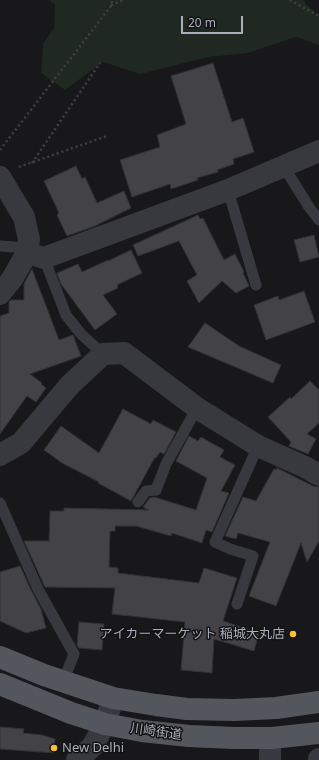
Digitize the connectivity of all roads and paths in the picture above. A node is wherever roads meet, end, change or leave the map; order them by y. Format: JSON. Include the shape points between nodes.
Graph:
{"nodes":[{"id":1,"x":112,"y":0,"type":"edge"},
{"id":2,"x":124,"y":0,"type":"edge"},
{"id":3,"x":290,"y":0,"type":"edge"},
{"id":4,"x":111,"y":6,"type":"junction"},
{"id":5,"x":319,"y":16,"type":"edge"},
{"id":6,"x":100,"y":63,"type":"dead end"},
{"id":7,"x":107,"y":136,"type":"dead end"},
{"id":8,"x":0,"y":150,"type":"edge"},
{"id":9,"x":319,"y":151,"type":"edge"},
{"id":10,"x":32,"y":163,"type":"junction"},
{"id":11,"x":284,"y":167,"type":"junction"},
{"id":12,"x":6,"y":173,"type":"edge"},
{"id":13,"x":228,"y":190,"type":"junction"},
{"id":14,"x":319,"y":220,"type":"edge"},
{"id":15,"x":0,"y":246,"type":"edge"},
{"id":16,"x":33,"y":253,"type":"junction"},
{"id":17,"x":256,"y":285,"type":"dead end"},
{"id":18,"x":0,"y":294,"type":"edge"},
{"id":19,"x":103,"y":354,"type":"junction"},
{"id":20,"x":197,"y":408,"type":"junction"},
{"id":21,"x":258,"y":446,"type":"junction"},
{"id":22,"x":0,"y":454,"type":"edge"},
{"id":23,"x":319,"y":475,"type":"edge"},
{"id":24,"x":138,"y":502,"type":"dead end"},
{"id":25,"x":0,"y":503,"type":"edge"},
{"id":26,"x":237,"y":604,"type":"dead end"},
{"id":27,"x":0,"y":657,"type":"edge"},
{"id":28,"x":63,"y":682,"type":"junction"},
{"id":29,"x":0,"y":684,"type":"edge"},
{"id":30,"x":113,"y":698,"type":"junction"},
{"id":31,"x":319,"y":702,"type":"edge"},
{"id":32,"x":104,"y":724,"type":"junction"},
{"id":33,"x":319,"y":733,"type":"edge"},
{"id":34,"x":270,"y":739,"type":"junction"},
{"id":35,"x":77,"y":760,"type":"edge"},
{"id":36,"x":270,"y":760,"type":"edge"}],
"edges":[{"from":1,"to":4,"type":"path"},
{"from":2,"to":4,"type":"path"},
{"from":3,"to":5,"type":"path"},
{"from":4,"to":8,"type":"path"},
{"from":6,"to":10,"type":"path"},
{"from":7,"to":10,"type":"path"},
{"from":9,"to":11,"type":"street"},
{"from":10,"to":12,"type":"path"},
{"from":11,"to":13,"type":"street"},
{"from":11,"to":14,"type":"lane"},
{"from":12,"to":16,"type":"street","via":[[24,217]]},
{"from":13,"to":16,"type":"street"},
{"from":13,"to":17,"type":"lane"},
{"from":15,"to":16,"type":"lane"},
{"from":16,"to":18,"type":"street"},
{"from":16,"to":19,"type":"lane","via":[[66,315]]},
{"from":19,"to":20,"type":"street","via":[[124,353]]},
{"from":19,"to":22,"type":"street","via":[[69,386],[21,443]]},
{"from":20,"to":21,"type":"street"},
{"from":20,"to":24,"type":"lane","via":[[166,464],[156,490],[146,491]]},
{"from":21,"to":23,"type":"street"},
{"from":21,"to":26,"type":"lane","via":[[215,542],[253,556]]},
{"from":25,"to":28,"type":"lane","via":[[38,588],[74,654]]},
{"from":27,"to":28,"type":"main road","name":"川崎街道"},
{"from":28,"to":30,"type":"main road","name":"川崎街道"},
{"from":29,"to":32,"type":"main road","name":"川崎街道"},
{"from":30,"to":31,"type":"main road","name":"川崎街道","via":[[187,709],[234,710]]},
{"from":30,"to":32,"type":"street"},
{"from":32,"to":34,"type":"main road","name":"川崎街道","via":[[142,732]]},
{"from":32,"to":35,"type":"street","via":[[92,747]]},
{"from":33,"to":34,"type":"main road","name":"川崎街道"},
{"from":34,"to":36,"type":"street"}]}
